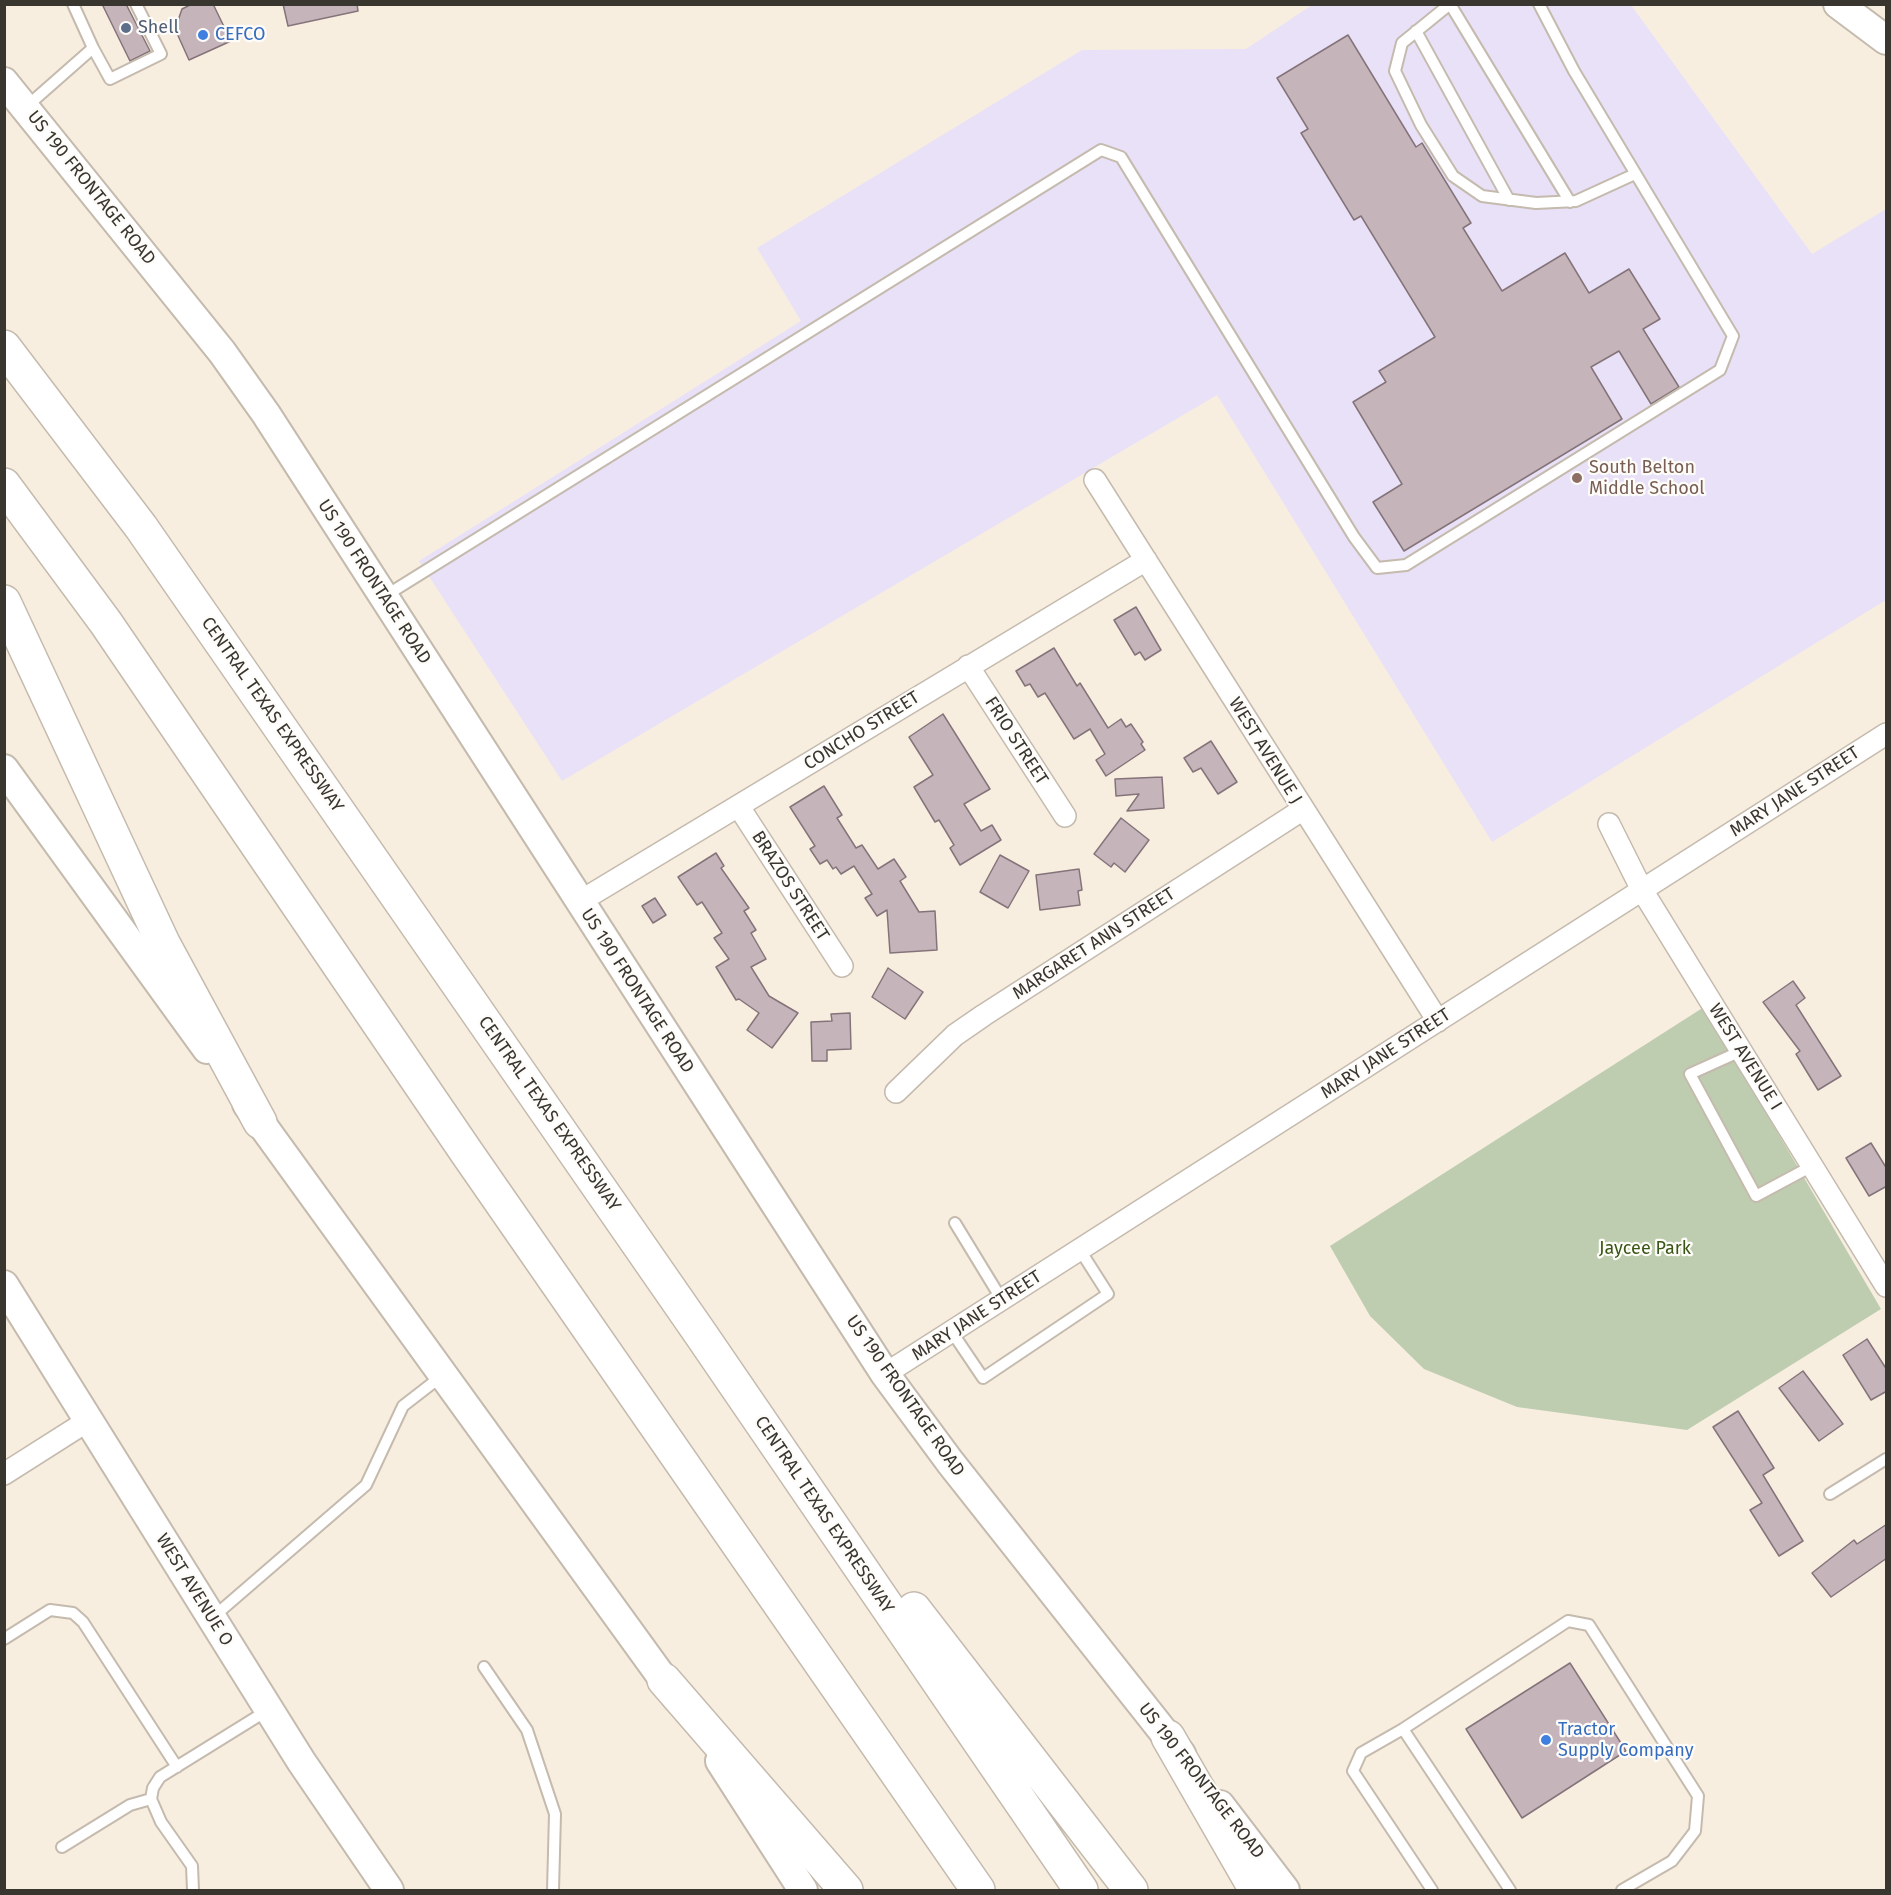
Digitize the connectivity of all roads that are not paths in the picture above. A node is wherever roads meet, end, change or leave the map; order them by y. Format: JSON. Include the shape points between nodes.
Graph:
{"nodes":[{"id":1,"x":73,"y":4,"type":"edge"},
{"id":2,"x":136,"y":4,"type":"edge"},
{"id":3,"x":1450,"y":4,"type":"edge"},
{"id":4,"x":1539,"y":4,"type":"edge"},
{"id":5,"x":1838,"y":4,"type":"edge"},
{"id":6,"x":1416,"y":31,"type":"junction"},
{"id":7,"x":1887,"y":40,"type":"edge"},
{"id":8,"x":93,"y":48,"type":"junction"},
{"id":9,"x":4,"y":82,"type":"edge"},
{"id":10,"x":25,"y":107,"type":"junction"},
{"id":11,"x":1635,"y":174,"type":"junction"},
{"id":12,"x":1509,"y":200,"type":"junction"},
{"id":13,"x":1570,"y":202,"type":"junction"},
{"id":14,"x":4,"y":347,"type":"edge"},
{"id":15,"x":1095,"y":480,"type":"dead end"},
{"id":16,"x":4,"y":485,"type":"edge"},
{"id":17,"x":1146,"y":560,"type":"junction"},
{"id":18,"x":384,"y":597,"type":"junction"},
{"id":19,"x":4,"y":602,"type":"edge"},
{"id":20,"x":968,"y":666,"type":"junction"},
{"id":21,"x":1887,"y":734,"type":"edge"},
{"id":22,"x":4,"y":769,"type":"edge"},
{"id":23,"x":739,"y":807,"type":"junction"},
{"id":24,"x":1302,"y":810,"type":"junction"},
{"id":25,"x":1065,"y":816,"type":"dead end"},
{"id":26,"x":1609,"y":824,"type":"dead end"},
{"id":27,"x":1642,"y":890,"type":"junction"},
{"id":28,"x":579,"y":902,"type":"junction"},
{"id":29,"x":842,"y":966,"type":"dead end"},
{"id":30,"x":1438,"y":1021,"type":"junction"},
{"id":31,"x":1741,"y":1050,"type":"junction"},
{"id":32,"x":896,"y":1092,"type":"dead end"},
{"id":33,"x":260,"y":1122,"type":"junction"},
{"id":34,"x":1812,"y":1166,"type":"junction"},
{"id":35,"x":956,"y":1223,"type":"dead end"},
{"id":36,"x":1080,"y":1250,"type":"junction"},
{"id":37,"x":4,"y":1285,"type":"edge"},
{"id":38,"x":1887,"y":1286,"type":"edge"},
{"id":39,"x":1002,"y":1300,"type":"junction"},
{"id":40,"x":952,"y":1332,"type":"junction"},
{"id":41,"x":700,"y":1333,"type":"junction"},
{"id":42,"x":885,"y":1374,"type":"junction"},
{"id":43,"x":443,"y":1375,"type":"junction"},
{"id":44,"x":89,"y":1420,"type":"junction"},
{"id":45,"x":1887,"y":1459,"type":"edge"},
{"id":46,"x":4,"y":1474,"type":"edge"},
{"id":47,"x":1830,"y":1494,"type":"dead end"},
{"id":48,"x":212,"y":1618,"type":"junction"},
{"id":49,"x":4,"y":1639,"type":"edge"},
{"id":50,"x":484,"y":1667,"type":"dead end"},
{"id":51,"x":664,"y":1680,"type":"junction"},
{"id":52,"x":269,"y":1710,"type":"junction"},
{"id":53,"x":1403,"y":1729,"type":"junction"},
{"id":54,"x":1168,"y":1737,"type":"junction"},
{"id":55,"x":177,"y":1767,"type":"junction"},
{"id":56,"x":151,"y":1799,"type":"junction"},
{"id":57,"x":62,"y":1847,"type":"dead end"},
{"id":58,"x":193,"y":1890,"type":"edge"},
{"id":59,"x":388,"y":1890,"type":"edge"},
{"id":60,"x":553,"y":1890,"type":"edge"},
{"id":61,"x":802,"y":1890,"type":"edge"},
{"id":62,"x":846,"y":1890,"type":"edge"},
{"id":63,"x":978,"y":1890,"type":"edge"},
{"id":64,"x":1081,"y":1890,"type":"edge"},
{"id":65,"x":1131,"y":1890,"type":"edge"},
{"id":66,"x":1256,"y":1890,"type":"edge"},
{"id":67,"x":1285,"y":1890,"type":"edge"},
{"id":68,"x":1432,"y":1890,"type":"edge"},
{"id":69,"x":1510,"y":1890,"type":"edge"},
{"id":70,"x":1622,"y":1890,"type":"edge"}],
"edges":[{"from":1,"to":8,"type":"lane"},
{"from":2,"to":8,"type":"lane","via":[[161,54],[110,79]]},
{"from":3,"to":6,"type":"lane"},
{"from":3,"to":13,"type":"lane"},
{"from":4,"to":11,"type":"lane"},
{"from":5,"to":7,"type":"main road"},
{"from":6,"to":12,"type":"lane"},
{"from":6,"to":12,"type":"lane","via":[[1402,43],[1395,70],[1421,126],[1453,176],[1482,196]]},
{"from":8,"to":10,"type":"lane"},
{"from":9,"to":10,"type":"main road","name":"US 190 FRONTAGE ROAD"},
{"from":10,"to":18,"type":"main road","name":"US 190 FRONTAGE ROAD","via":[[228,361]]},
{"from":11,"to":13,"type":"lane"},
{"from":11,"to":18,"type":"lane","via":[[1733,336],[1720,370],[1406,566],[1377,568],[1354,537],[1121,157],[1101,150]]},
{"from":12,"to":13,"type":"lane","via":[[1536,204]]},
{"from":14,"to":41,"type":"highway","name":"CENTRAL TEXAS EXPRESSWAY","via":[[141,526]]},
{"from":15,"to":17,"type":"street","name":"WEST AVENUE J"},
{"from":16,"to":63,"type":"highway","via":[[106,623],[467,1153]]},
{"from":17,"to":20,"type":"street","name":"CONCHO STREET"},
{"from":17,"to":24,"type":"street","name":"WEST AVENUE J"},
{"from":18,"to":28,"type":"main road","name":"US 190 FRONTAGE ROAD"},
{"from":19,"to":33,"type":"highway","via":[[163,943]]},
{"from":20,"to":23,"type":"street","name":"CONCHO STREET"},
{"from":20,"to":25,"type":"street","name":"FRIO STREET"},
{"from":21,"to":27,"type":"street","name":"MARY JANE STREET"},
{"from":22,"to":33,"type":"main road"},
{"from":23,"to":28,"type":"street","name":"CONCHO STREET"},
{"from":23,"to":29,"type":"street","name":"BRAZOS STREET"},
{"from":24,"to":30,"type":"street","name":"WEST AVENUE J"},
{"from":24,"to":32,"type":"street","name":"MARGARET ANN STREET","via":[[984,1015],[956,1035]]},
{"from":26,"to":27,"type":"street","name":"WEST AVENUE I"},
{"from":27,"to":30,"type":"street","name":"MARY JANE STREET"},
{"from":27,"to":31,"type":"street","name":"WEST AVENUE I"},
{"from":28,"to":42,"type":"main road","name":"US 190 FRONTAGE ROAD"},
{"from":30,"to":36,"type":"street","name":"MARY JANE STREET"},
{"from":31,"to":34,"type":"street","name":"WEST AVENUE I"},
{"from":31,"to":34,"type":"lane","via":[[1690,1074],[1756,1196]]},
{"from":33,"to":43,"type":"main road"},
{"from":34,"to":38,"type":"street","name":"WEST AVENUE I"},
{"from":35,"to":39,"type":"lane"},
{"from":36,"to":39,"type":"street","name":"MARY JANE STREET"},
{"from":36,"to":40,"type":"lane","via":[[1108,1294],[983,1378]]},
{"from":37,"to":44,"type":"main road","name":"WEST AVENUE O"},
{"from":39,"to":40,"type":"street","name":"MARY JANE STREET"},
{"from":40,"to":42,"type":"street","name":"MARY JANE STREET"},
{"from":41,"to":64,"type":"highway","name":"CENTRAL TEXAS EXPRESSWAY"},
{"from":41,"to":65,"type":"highway"},
{"from":42,"to":54,"type":"main road","name":"US 190 FRONTAGE ROAD"},
{"from":43,"to":48,"type":"lane","via":[[403,1406],[366,1485]]},
{"from":43,"to":51,"type":"main road"},
{"from":44,"to":46,"type":"street"},
{"from":44,"to":48,"type":"main road","name":"WEST AVENUE O"},
{"from":45,"to":47,"type":"lane"},
{"from":48,"to":52,"type":"main road","name":"WEST AVENUE O"},
{"from":49,"to":55,"type":"lane","via":[[50,1610],[73,1613],[83,1622]]},
{"from":50,"to":60,"type":"lane","via":[[526,1730],[555,1814]]},
{"from":51,"to":61,"type":"main road","via":[[711,1746]]},
{"from":51,"to":62,"type":"highway"},
{"from":52,"to":55,"type":"lane"},
{"from":52,"to":59,"type":"main road","name":"WEST AVENUE O"},
{"from":53,"to":68,"type":"lane","via":[[1361,1753],[1353,1770]]},
{"from":53,"to":69,"type":"lane"},
{"from":53,"to":70,"type":"lane","via":[[1568,1621],[1589,1625],[1698,1796],[1695,1831],[1672,1861]]},
{"from":54,"to":66,"type":"highway"},
{"from":54,"to":67,"type":"main road","name":"US 190 FRONTAGE ROAD"},
{"from":55,"to":56,"type":"lane","via":[[160,1777]]},
{"from":56,"to":57,"type":"lane","via":[[130,1805]]},
{"from":56,"to":58,"type":"lane","via":[[161,1822],[192,1866]]}]}
